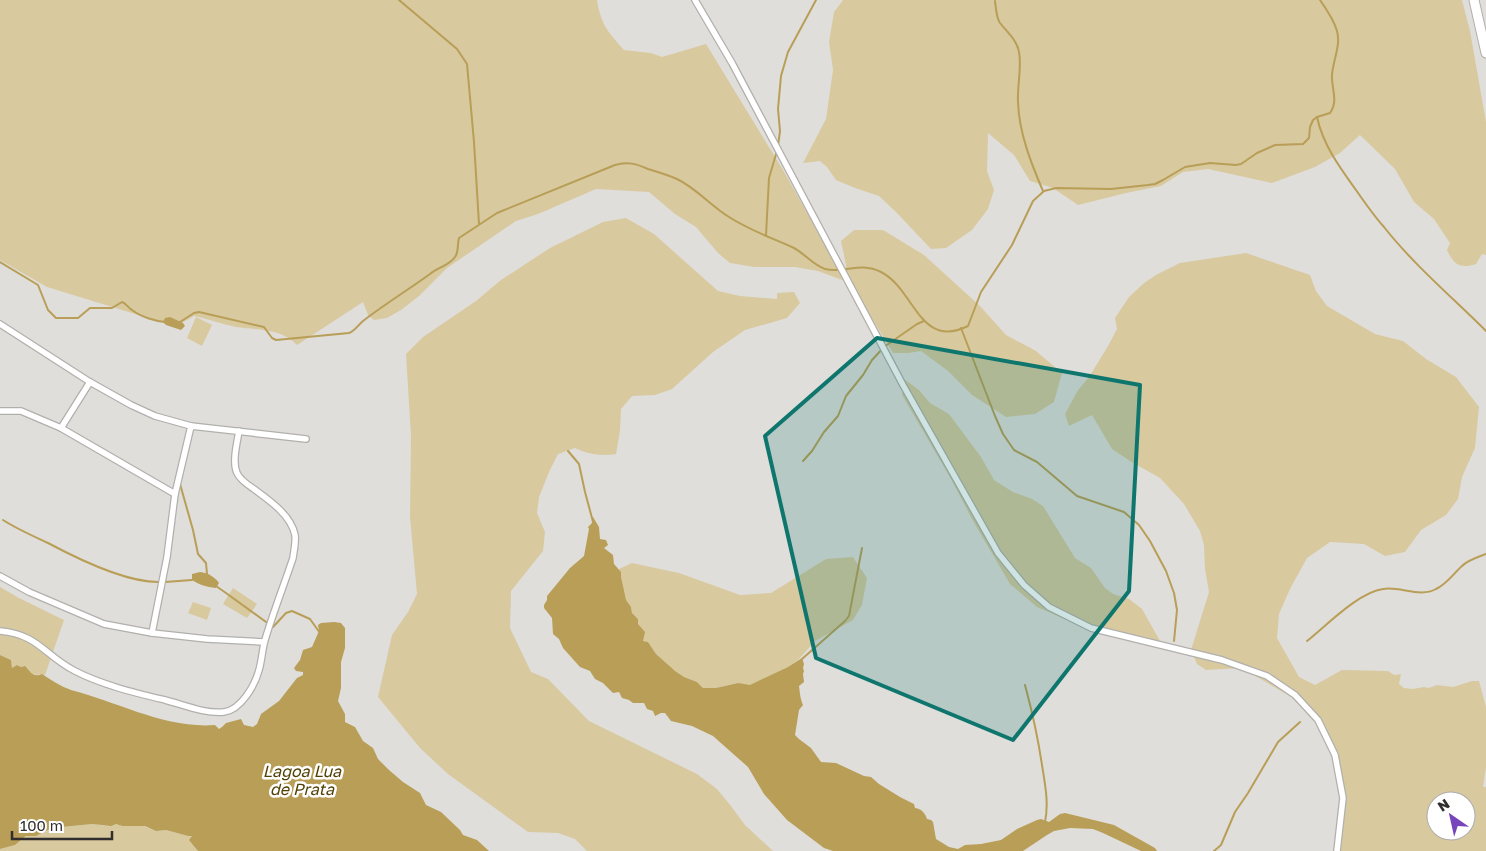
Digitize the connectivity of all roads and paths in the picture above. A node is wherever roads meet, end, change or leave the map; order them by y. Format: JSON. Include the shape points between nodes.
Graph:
{"nodes":[{"id":1,"x":695,"y":0,"type":"edge"},
{"id":2,"x":1474,"y":0,"type":"edge"},
{"id":3,"x":1486,"y":53,"type":"edge"},
{"id":4,"x":0,"y":324,"type":"edge"},
{"id":5,"x":90,"y":382,"type":"junction"},
{"id":6,"x":0,"y":411,"type":"edge"},
{"id":7,"x":191,"y":426,"type":"junction"},
{"id":8,"x":61,"y":428,"type":"junction"},
{"id":9,"x":239,"y":431,"type":"junction"},
{"id":10,"x":306,"y":439,"type":"dead end"},
{"id":11,"x":175,"y":494,"type":"junction"},
{"id":12,"x":0,"y":576,"type":"edge"},
{"id":13,"x":0,"y":631,"type":"edge"},
{"id":14,"x":152,"y":633,"type":"junction"},
{"id":15,"x":264,"y":642,"type":"junction"},
{"id":16,"x":1336,"y":851,"type":"edge"}],
"edges":[{"from":1,"to":16,"type":"street","via":[[732,63],[903,385],[998,553],[1024,585],[1049,607],[1091,628],[1222,660],[1267,676],[1294,695],[1318,720],[1335,755],[1343,798]]},
{"from":2,"to":3,"type":"main road"},
{"from":4,"to":5,"type":"street"},
{"from":5,"to":7,"type":"street","via":[[130,405]]},
{"from":5,"to":8,"type":"street"},
{"from":6,"to":8,"type":"street","via":[[21,411]]},
{"from":7,"to":9,"type":"street"},
{"from":7,"to":11,"type":"street"},
{"from":8,"to":11,"type":"street"},
{"from":9,"to":10,"type":"street"},
{"from":9,"to":15,"type":"street","via":[[236,472],[284,515],[296,536],[293,558]]},
{"from":11,"to":14,"type":"street"},
{"from":12,"to":14,"type":"street","via":[[28,592],[104,624]]},
{"from":13,"to":15,"type":"street","via":[[35,641],[76,672],[207,712],[226,712],[244,700],[259,672]]},
{"from":14,"to":15,"type":"street"}]}
